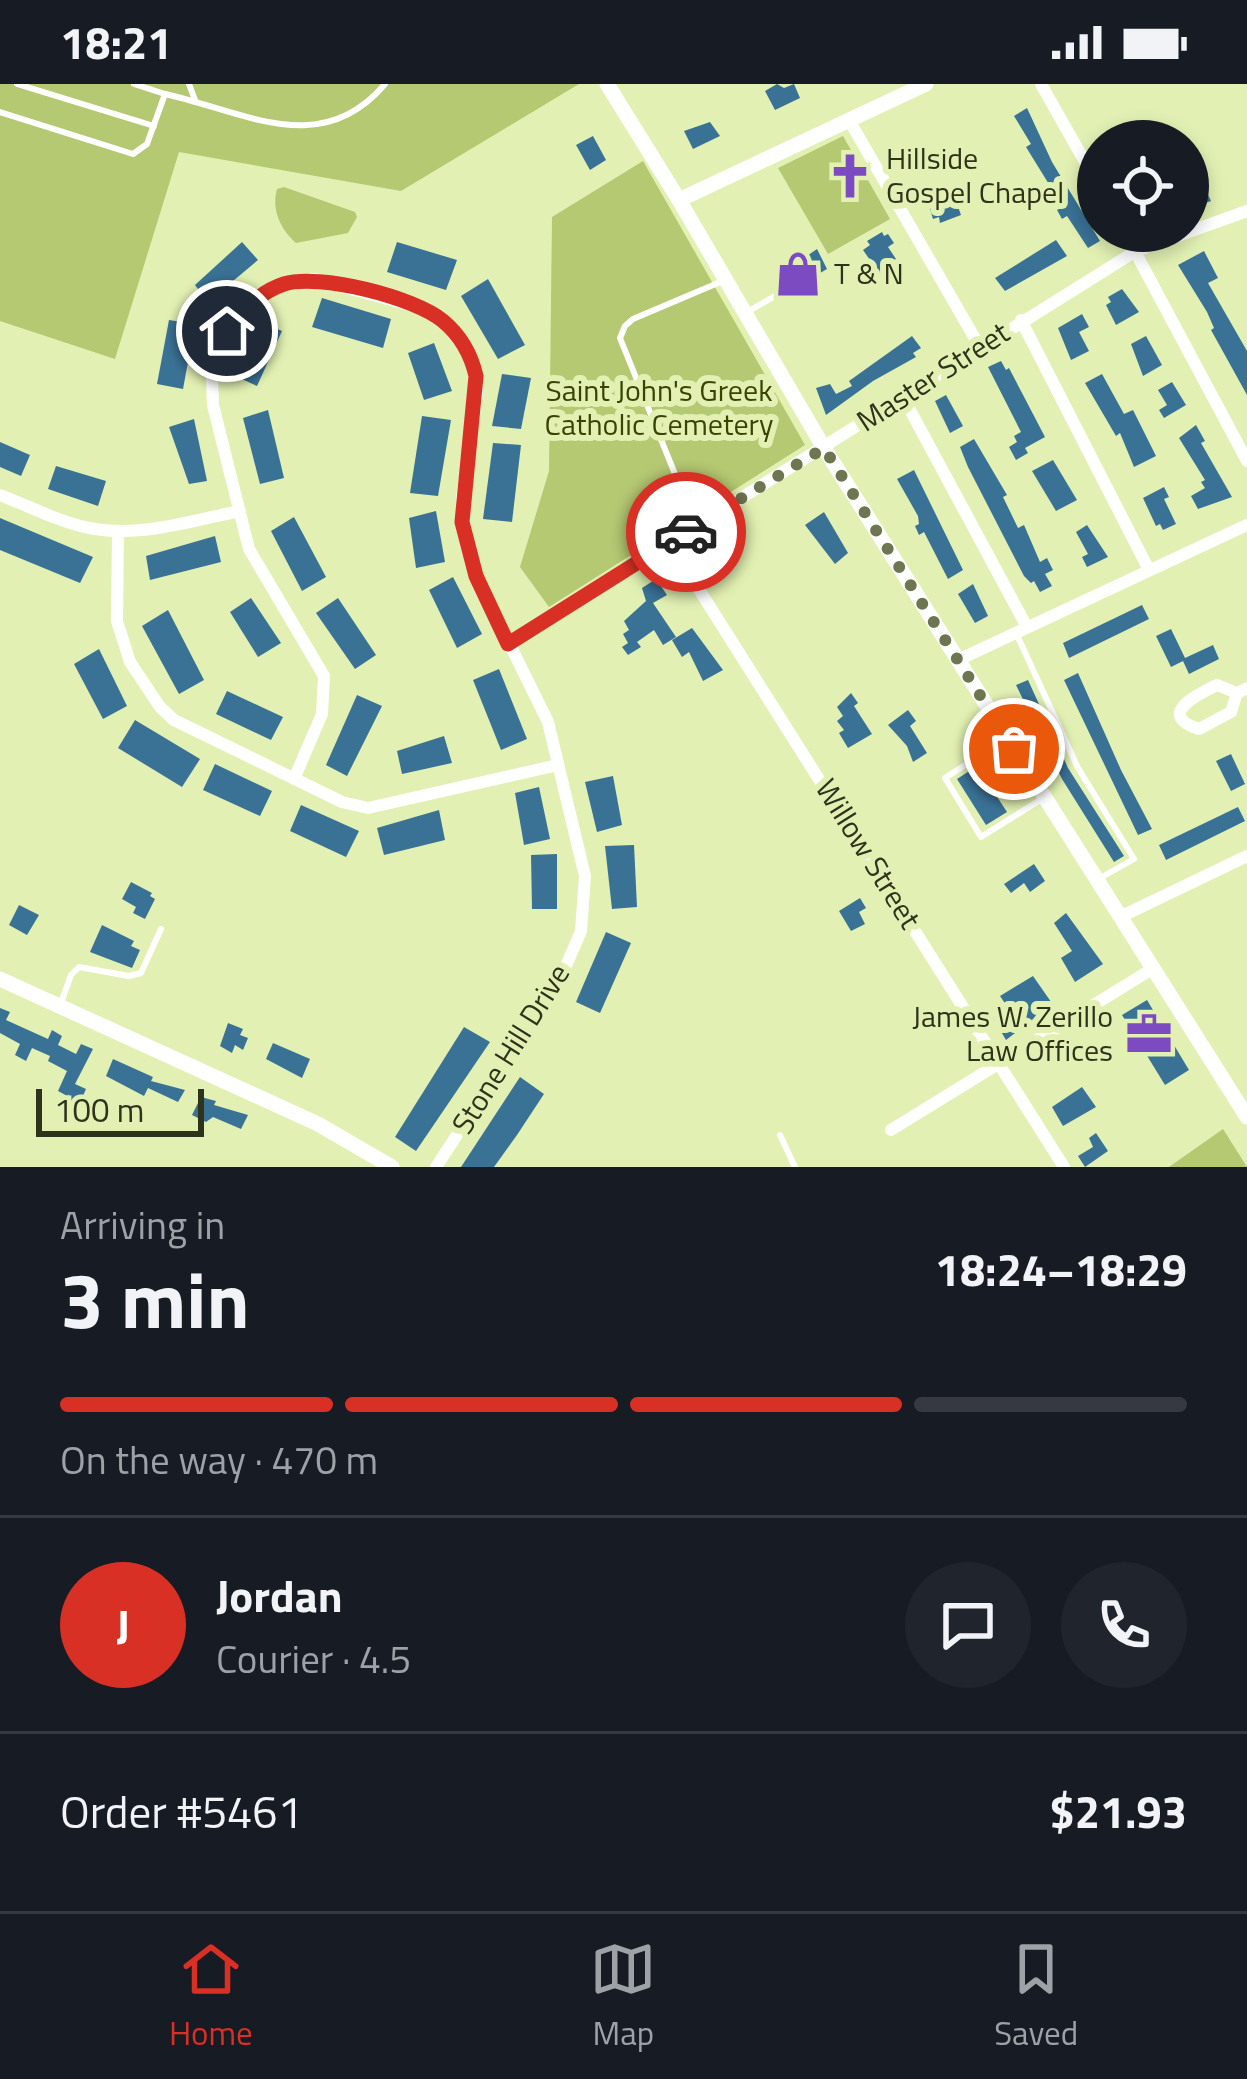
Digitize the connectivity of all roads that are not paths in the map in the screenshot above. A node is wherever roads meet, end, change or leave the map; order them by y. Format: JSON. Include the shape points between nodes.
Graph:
{"nodes":[{"id":1,"x":17,"y":84,"type":"edge"},
{"id":2,"x":134,"y":84,"type":"edge"},
{"id":3,"x":189,"y":84,"type":"edge"},
{"id":4,"x":385,"y":84,"type":"edge"},
{"id":5,"x":607,"y":84,"type":"edge"},
{"id":6,"x":926,"y":84,"type":"edge"},
{"id":7,"x":1041,"y":84,"type":"edge"},
{"id":8,"x":165,"y":94,"type":"junction"},
{"id":9,"x":195,"y":100,"type":"junction"},
{"id":10,"x":0,"y":112,"type":"edge"},
{"id":11,"x":849,"y":120,"type":"junction"},
{"id":12,"x":154,"y":126,"type":"junction"},
{"id":13,"x":1077,"y":148,"type":"edge"},
{"id":14,"x":680,"y":200,"type":"junction"},
{"id":15,"x":1247,"y":211,"type":"edge"},
{"id":16,"x":1209,"y":225,"type":"edge"},
{"id":17,"x":1134,"y":252,"type":"edge"},
{"id":18,"x":1137,"y":252,"type":"edge"},
{"id":19,"x":726,"y":279,"type":"junction"},
{"id":20,"x":775,"y":296,"type":"dead end"},
{"id":21,"x":746,"y":313,"type":"junction"},
{"id":22,"x":1021,"y":320,"type":"junction"},
{"id":23,"x":981,"y":349,"type":"junction"},
{"id":24,"x":903,"y":397,"type":"junction"},
{"id":25,"x":824,"y":448,"type":"junction"},
{"id":26,"x":1247,"y":461,"type":"edge"},
{"id":27,"x":0,"y":495,"type":"edge"},
{"id":28,"x":240,"y":511,"type":"junction"},
{"id":29,"x":1247,"y":525,"type":"edge"},
{"id":30,"x":696,"y":526,"type":"junction"},
{"id":31,"x":118,"y":532,"type":"junction"},
{"id":32,"x":670,"y":542,"type":"junction"},
{"id":33,"x":1149,"y":570,"type":"junction"},
{"id":34,"x":1021,"y":630,"type":"junction"},
{"id":35,"x":508,"y":644,"type":"junction"},
{"id":36,"x":958,"y":660,"type":"junction"},
{"id":37,"x":1242,"y":691,"type":"edge"},
{"id":38,"x":1007,"y":738,"type":"junction"},
{"id":39,"x":558,"y":765,"type":"junction"},
{"id":40,"x":294,"y":779,"type":"junction"},
{"id":41,"x":1045,"y":797,"type":"junction"},
{"id":42,"x":1247,"y":856,"type":"edge"},
{"id":43,"x":1097,"y":880,"type":"junction"},
{"id":44,"x":1120,"y":916,"type":"junction"},
{"id":45,"x":160,"y":929,"type":"dead end"},
{"id":46,"x":1152,"y":969,"type":"junction"},
{"id":47,"x":0,"y":979,"type":"edge"},
{"id":48,"x":60,"y":1007,"type":"junction"},
{"id":49,"x":1000,"y":1061,"type":"junction"},
{"id":50,"x":1247,"y":1117,"type":"edge"},
{"id":51,"x":891,"y":1130,"type":"dead end"},
{"id":52,"x":780,"y":1135,"type":"dead end"},
{"id":53,"x":392,"y":1167,"type":"edge"},
{"id":54,"x":436,"y":1167,"type":"edge"},
{"id":55,"x":795,"y":1167,"type":"edge"},
{"id":56,"x":1064,"y":1167,"type":"edge"}],
"edges":[{"from":1,"to":12,"type":"lane"},
{"from":2,"to":8,"type":"lane"},
{"from":3,"to":9,"type":"lane"},
{"from":4,"to":9,"type":"lane","via":[[339,120],[296,128]]},
{"from":5,"to":14,"type":"street"},
{"from":6,"to":11,"type":"street"},
{"from":7,"to":13,"type":"street"},
{"from":8,"to":9,"type":"lane"},
{"from":8,"to":12,"type":"lane"},
{"from":10,"to":12,"type":"lane","via":[[133,154]]},
{"from":11,"to":14,"type":"street"},
{"from":11,"to":23,"type":"street"},
{"from":14,"to":19,"type":"street"},
{"from":15,"to":16,"type":"street","name":"Master Street"},
{"from":17,"to":22,"type":"street","name":"Master Street"},
{"from":18,"to":26,"type":"street"},
{"from":19,"to":21,"type":"street"},
{"from":19,"to":30,"type":"lane","via":[[632,320],[620,338]]},
{"from":20,"to":21,"type":"lane"},
{"from":21,"to":25,"type":"street"},
{"from":22,"to":23,"type":"street","name":"Master Street"},
{"from":22,"to":33,"type":"street"},
{"from":23,"to":24,"type":"street","name":"Master Street"},
{"from":24,"to":25,"type":"street","name":"Master Street"},
{"from":24,"to":34,"type":"street"},
{"from":25,"to":30,"type":"street","name":"Master Street"},
{"from":25,"to":36,"type":"street"},
{"from":27,"to":31,"type":"street"},
{"from":28,"to":31,"type":"street"},
{"from":28,"to":35,"type":"street","name":"Stone Hill Drive","via":[[212,377],[241,314],[262,294],[314,279],[421,308],[464,344],[476,376],[462,522]]},
{"from":28,"to":40,"type":"street","name":"Stone Hill Drive","via":[[249,549],[324,676],[322,714]]},
{"from":29,"to":33,"type":"street"},
{"from":30,"to":32,"type":"street","name":"Master Street"},
{"from":31,"to":40,"type":"street","via":[[117,621],[143,685],[174,720]]},
{"from":32,"to":35,"type":"street","name":"Master Street"},
{"from":32,"to":49,"type":"street","name":"Willow Street"},
{"from":33,"to":34,"type":"street"},
{"from":34,"to":36,"type":"street"},
{"from":34,"to":43,"type":"lane","via":[[1078,768],[1134,859]]},
{"from":35,"to":39,"type":"street","name":"Stone Hill Drive","via":[[538,698]]},
{"from":36,"to":38,"type":"street"},
{"from":37,"to":37,"type":"street","via":[[1216,685],[1189,698],[1181,716],[1199,729],[1231,712]]},
{"from":38,"to":41,"type":"street"},
{"from":38,"to":41,"type":"lane","via":[[945,778],[981,837]]},
{"from":39,"to":40,"type":"street","via":[[383,808],[342,802]]},
{"from":39,"to":54,"type":"street","name":"Stone Hill Drive","via":[[585,876],[581,931]]},
{"from":41,"to":43,"type":"street"},
{"from":42,"to":44,"type":"street"},
{"from":43,"to":44,"type":"street"},
{"from":44,"to":46,"type":"street"},
{"from":45,"to":48,"type":"lane","via":[[141,973],[79,968]]},
{"from":46,"to":49,"type":"street"},
{"from":46,"to":50,"type":"street"},
{"from":47,"to":48,"type":"street"},
{"from":48,"to":53,"type":"street","via":[[318,1124]]},
{"from":49,"to":51,"type":"street"},
{"from":49,"to":56,"type":"street","name":"Willow Street"},
{"from":52,"to":55,"type":"lane"}]}
